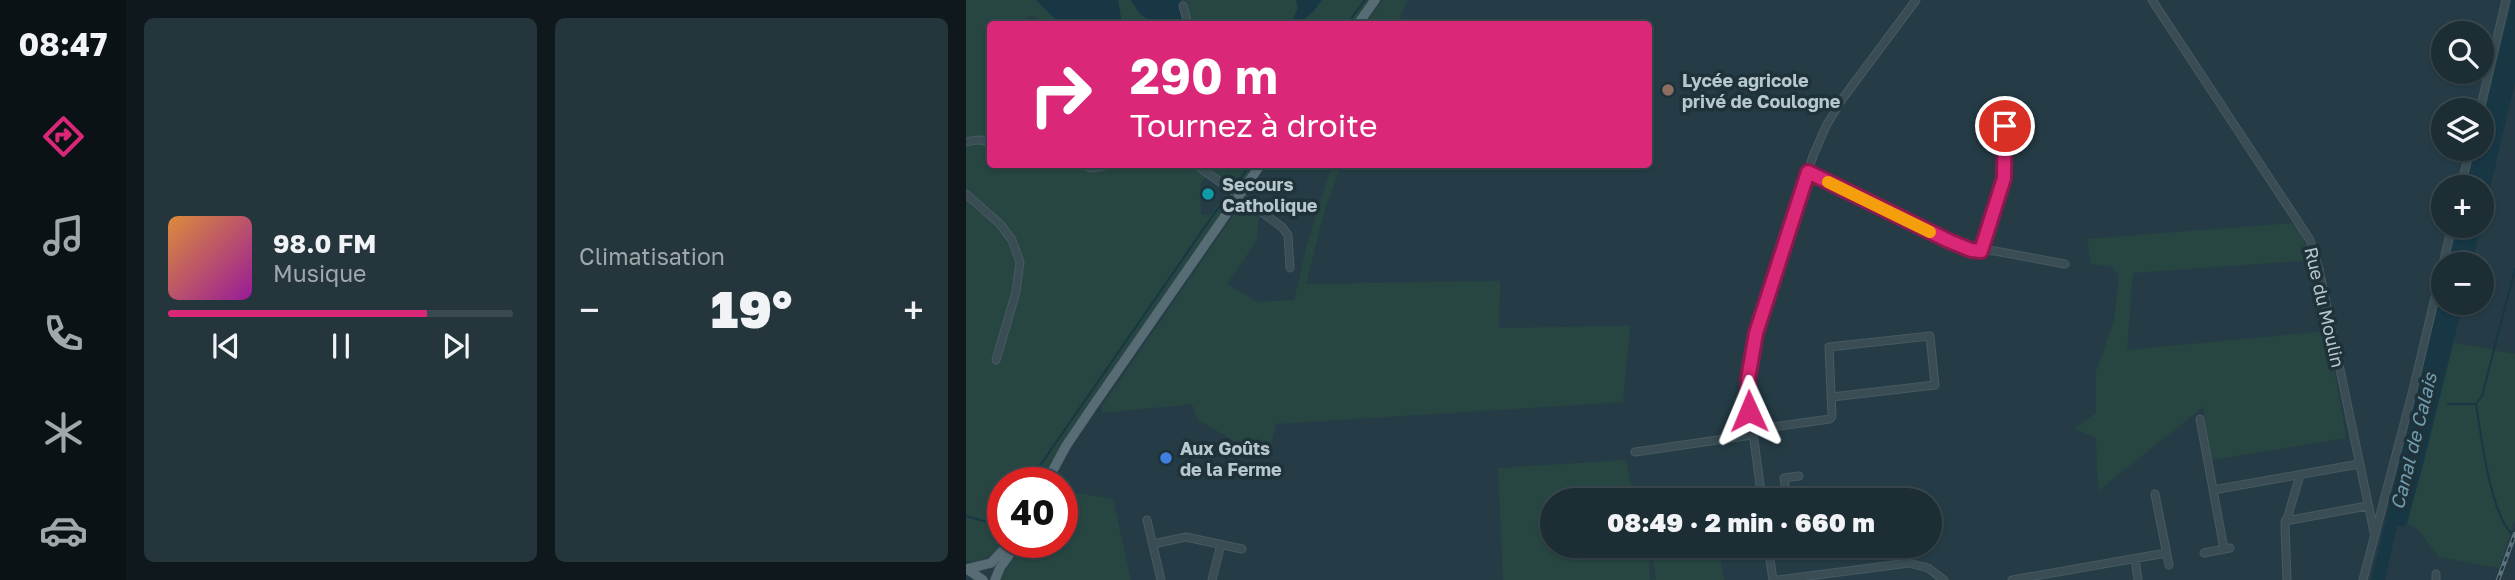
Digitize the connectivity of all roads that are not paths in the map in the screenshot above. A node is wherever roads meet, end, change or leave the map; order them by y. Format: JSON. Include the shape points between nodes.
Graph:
{"nodes":[{"id":1,"x":1376,"y":0,"type":"edge"},
{"id":2,"x":1916,"y":0,"type":"edge"},
{"id":3,"x":2152,"y":0,"type":"edge"},
{"id":4,"x":2507,"y":0,"type":"edge"},
{"id":5,"x":1183,"y":6,"type":"dead end"},
{"id":6,"x":1187,"y":21,"type":"edge"},
{"id":7,"x":1361,"y":21,"type":"edge"},
{"id":8,"x":2483,"y":98,"type":"edge"},
{"id":9,"x":2005,"y":126,"type":"dead end"},
{"id":10,"x":987,"y":141,"type":"edge"},
{"id":11,"x":966,"y":142,"type":"edge"},
{"id":12,"x":1200,"y":168,"type":"edge"},
{"id":13,"x":1258,"y":168,"type":"edge"},
{"id":14,"x":1808,"y":172,"type":"junction"},
{"id":15,"x":966,"y":194,"type":"edge"},
{"id":16,"x":1239,"y":197,"type":"junction"},
{"id":17,"x":2449,"y":238,"type":"edge"},
{"id":18,"x":1981,"y":251,"type":"junction"},
{"id":19,"x":2066,"y":264,"type":"dead end"},
{"id":20,"x":1290,"y":268,"type":"dead end"},
{"id":21,"x":996,"y":360,"type":"dead end"},
{"id":22,"x":1832,"y":397,"type":"junction"},
{"id":23,"x":2200,"y":419,"type":"dead end"},
{"id":24,"x":1752,"y":432,"type":"junction"},
{"id":25,"x":1635,"y":452,"type":"dead end"},
{"id":26,"x":2359,"y":464,"type":"junction"},
{"id":27,"x":1054,"y":467,"type":"edge"},
{"id":28,"x":2300,"y":475,"type":"junction"},
{"id":29,"x":1799,"y":477,"type":"dead end"},
{"id":30,"x":1760,"y":488,"type":"edge"},
{"id":31,"x":1785,"y":488,"type":"edge"},
{"id":32,"x":2213,"y":490,"type":"junction"},
{"id":33,"x":2155,"y":494,"type":"dead end"},
{"id":34,"x":2367,"y":506,"type":"junction"},
{"id":35,"x":1147,"y":520,"type":"dead end"},
{"id":36,"x":2285,"y":521,"type":"junction"},
{"id":37,"x":2374,"y":532,"type":"junction"},
{"id":38,"x":1153,"y":544,"type":"junction"},
{"id":39,"x":1221,"y":544,"type":"junction"},
{"id":40,"x":1242,"y":549,"type":"dead end"},
{"id":41,"x":2166,"y":553,"type":"junction"},
{"id":42,"x":2204,"y":553,"type":"dead end"},
{"id":43,"x":997,"y":558,"type":"edge"},
{"id":44,"x":1007,"y":558,"type":"edge"},
{"id":45,"x":1771,"y":558,"type":"edge"},
{"id":46,"x":2135,"y":559,"type":"junction"},
{"id":47,"x":2169,"y":565,"type":"dead end"},
{"id":48,"x":967,"y":569,"type":"edge"},
{"id":49,"x":983,"y":580,"type":"edge"},
{"id":50,"x":995,"y":580,"type":"edge"},
{"id":51,"x":1161,"y":580,"type":"edge"},
{"id":52,"x":1212,"y":580,"type":"edge"},
{"id":53,"x":1776,"y":580,"type":"edge"},
{"id":54,"x":1944,"y":580,"type":"edge"},
{"id":55,"x":2012,"y":580,"type":"edge"},
{"id":56,"x":2138,"y":580,"type":"edge"},
{"id":57,"x":2287,"y":580,"type":"edge"},
{"id":58,"x":2363,"y":580,"type":"edge"}],
"edges":[{"from":1,"to":7,"type":"main road"},
{"from":2,"to":14,"type":"street","via":[[1836,109]]},
{"from":3,"to":26,"type":"street","name":"Rue du Moulin","via":[[2310,240]]},
{"from":4,"to":8,"type":"street"},
{"from":5,"to":6,"type":"street"},
{"from":9,"to":18,"type":"street","via":[[2004,178]]},
{"from":10,"to":11,"type":"street"},
{"from":12,"to":16,"type":"street"},
{"from":13,"to":16,"type":"main road"},
{"from":14,"to":18,"type":"street","via":[[1949,241]]},
{"from":14,"to":24,"type":"street","via":[[1754,341],[1748,379]]},
{"from":15,"to":21,"type":"street","via":[[1000,224],[1020,262]]},
{"from":16,"to":20,"type":"street","via":[[1288,235]]},
{"from":16,"to":27,"type":"main road"},
{"from":17,"to":37,"type":"street"},
{"from":18,"to":19,"type":"street"},
{"from":22,"to":22,"type":"street","via":[[1829,347],[1930,336],[1935,385]]},
{"from":22,"to":24,"type":"street","via":[[1829,419]]},
{"from":23,"to":32,"type":"street"},
{"from":24,"to":25,"type":"street"},
{"from":24,"to":30,"type":"street"},
{"from":26,"to":28,"type":"street"},
{"from":26,"to":34,"type":"street","name":"Rue du Moulin"},
{"from":28,"to":32,"type":"street"},
{"from":28,"to":36,"type":"street"},
{"from":29,"to":31,"type":"street","via":[[1784,478]]},
{"from":32,"to":42,"type":"street","via":[[2227,549]]},
{"from":33,"to":41,"type":"street"},
{"from":34,"to":36,"type":"street"},
{"from":34,"to":37,"type":"street","name":"Rue du Moulin"},
{"from":35,"to":38,"type":"street"},
{"from":36,"to":57,"type":"street"},
{"from":37,"to":58,"type":"street"},
{"from":38,"to":39,"type":"street","via":[[1182,537]]},
{"from":38,"to":51,"type":"street"},
{"from":39,"to":40,"type":"street"},
{"from":39,"to":52,"type":"street"},
{"from":41,"to":46,"type":"street"},
{"from":41,"to":47,"type":"street"},
{"from":43,"to":48,"type":"main road"},
{"from":44,"to":50,"type":"main road"},
{"from":45,"to":53,"type":"street"},
{"from":46,"to":55,"type":"street"},
{"from":46,"to":56,"type":"street"},
{"from":48,"to":49,"type":"main road"},
{"from":53,"to":54,"type":"street","via":[[1909,563],[1924,566]]}]}
